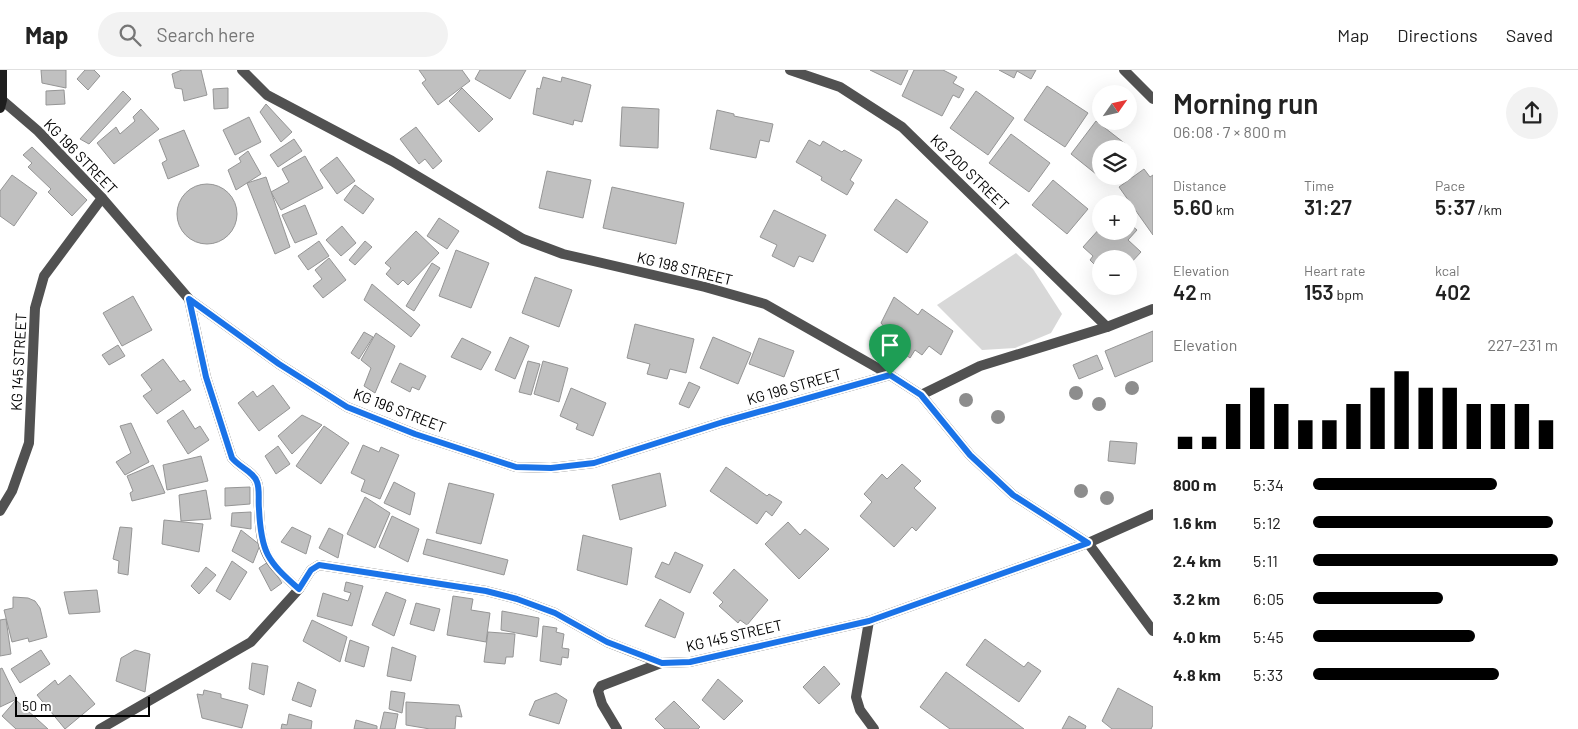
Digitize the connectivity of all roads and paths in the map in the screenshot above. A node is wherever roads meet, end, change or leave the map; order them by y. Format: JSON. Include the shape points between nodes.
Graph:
{"nodes":[{"id":1,"x":2,"y":70,"type":"edge"},
{"id":2,"x":242,"y":70,"type":"edge"},
{"id":3,"x":790,"y":70,"type":"edge"},
{"id":4,"x":1124,"y":70,"type":"edge"},
{"id":5,"x":1153,"y":99,"type":"edge"},
{"id":6,"x":1,"y":104,"type":"edge"},
{"id":7,"x":102,"y":198,"type":"junction"},
{"id":8,"x":189,"y":299,"type":"junction"},
{"id":9,"x":1153,"y":309,"type":"edge"},
{"id":10,"x":1107,"y":327,"type":"junction"},
{"id":11,"x":890,"y":375,"type":"junction"},
{"id":12,"x":921,"y":395,"type":"junction"},
{"id":13,"x":0,"y":510,"type":"edge"},
{"id":14,"x":1153,"y":514,"type":"edge"},
{"id":15,"x":1088,"y":543,"type":"junction"},
{"id":16,"x":299,"y":589,"type":"junction"},
{"id":17,"x":869,"y":621,"type":"junction"},
{"id":18,"x":1153,"y":630,"type":"edge"},
{"id":19,"x":662,"y":663,"type":"junction"},
{"id":20,"x":100,"y":729,"type":"edge"},
{"id":21,"x":617,"y":729,"type":"edge"},
{"id":22,"x":874,"y":729,"type":"edge"}],
"edges":[{"from":1,"to":6,"type":"main road"},
{"from":2,"to":11,"type":"street","name":"KG 198 STREET","via":[[267,95],[392,161],[523,239],[563,254],[764,304]]},
{"from":3,"to":10,"type":"street","name":"KG 200 STREET","via":[[840,86],[902,127]]},
{"from":4,"to":5,"type":"street"},
{"from":6,"to":7,"type":"street","name":"KG 196 STREET","via":[[38,132]]},
{"from":7,"to":8,"type":"street","name":"KG 196 STREET"},
{"from":7,"to":13,"type":"street","name":"KG 145 STREET","via":[[44,276],[35,308],[29,443],[12,490]]},
{"from":8,"to":11,"type":"street","name":"KG 196 STREET","via":[[279,364],[347,407],[415,434],[516,467],[551,468],[594,463],[723,422]]},
{"from":8,"to":16,"type":"street","via":[[206,377],[232,458],[258,482],[260,529],[266,555],[277,570]]},
{"from":9,"to":10,"type":"street"},
{"from":10,"to":12,"type":"street","via":[[980,366]]},
{"from":11,"to":12,"type":"street","name":"KG 198 STREET"},
{"from":12,"to":15,"type":"street","name":"KG 198 STREET","via":[[970,455],[1013,495]]},
{"from":14,"to":15,"type":"street","name":"KG 145 STREET"},
{"from":15,"to":17,"type":"street","name":"KG 145 STREET"},
{"from":15,"to":18,"type":"street"},
{"from":16,"to":19,"type":"street","name":"KG 145 STREET","via":[[311,570],[319,565],[486,591],[555,613],[607,642]]},
{"from":16,"to":20,"type":"street","via":[[251,642]]},
{"from":17,"to":19,"type":"street","name":"KG 145 STREET","via":[[690,662]]},
{"from":17,"to":22,"type":"street","via":[[856,697],[860,710]]},
{"from":19,"to":21,"type":"street","via":[[601,686],[598,691],[602,704]]}]}
